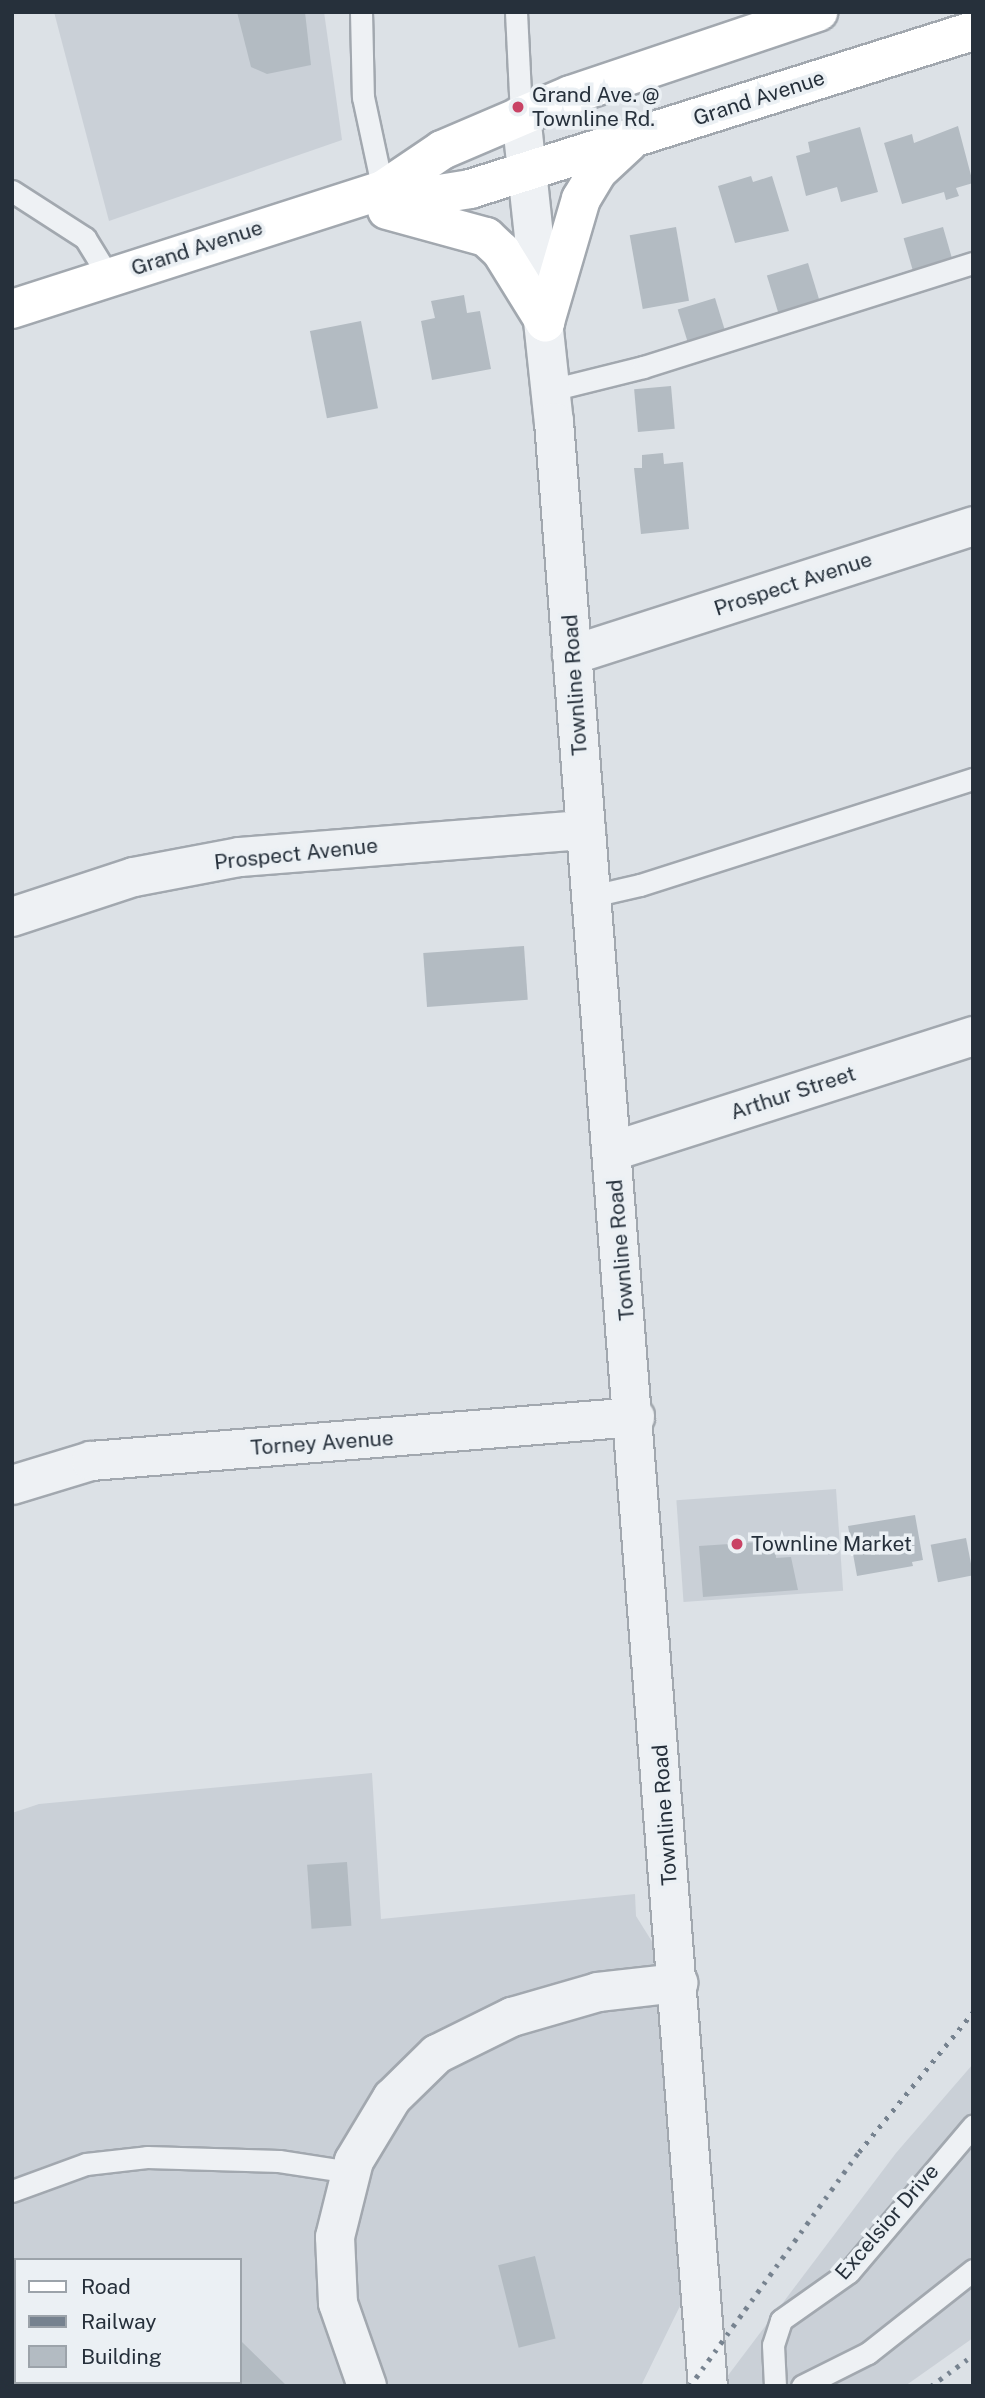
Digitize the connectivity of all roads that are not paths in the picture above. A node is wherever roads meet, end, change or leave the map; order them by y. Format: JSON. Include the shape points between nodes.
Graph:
{"nodes":[{"id":1,"x":361,"y":12,"type":"edge"},
{"id":2,"x":516,"y":12,"type":"edge"},
{"id":3,"x":817,"y":12,"type":"edge"},
{"id":4,"x":973,"y":31,"type":"edge"},
{"id":5,"x":521,"y":115,"type":"junction"},
{"id":6,"x":639,"y":136,"type":"junction"},
{"id":7,"x":528,"y":170,"type":"junction"},
{"id":8,"x":12,"y":191,"type":"edge"},
{"id":9,"x":365,"y":195,"type":"junction"},
{"id":10,"x":973,"y":263,"type":"edge"},
{"id":11,"x":109,"y":277,"type":"junction"},
{"id":12,"x":12,"y":309,"type":"edge"},
{"id":13,"x":545,"y":322,"type":"junction"},
{"id":14,"x":551,"y":390,"type":"junction"},
{"id":15,"x":973,"y":526,"type":"edge"},
{"id":16,"x":572,"y":655,"type":"junction"},
{"id":17,"x":973,"y":779,"type":"edge"},
{"id":18,"x":586,"y":830,"type":"junction"},
{"id":19,"x":592,"y":896,"type":"junction"},
{"id":20,"x":12,"y":917,"type":"edge"},
{"id":21,"x":973,"y":1036,"type":"edge"},
{"id":22,"x":613,"y":1151,"type":"junction"},
{"id":23,"x":635,"y":1417,"type":"junction"},
{"id":24,"x":12,"y":1485,"type":"edge"},
{"id":25,"x":678,"y":1983,"type":"junction"},
{"id":26,"x":973,"y":2126,"type":"edge"},
{"id":27,"x":351,"y":2172,"type":"junction"},
{"id":28,"x":12,"y":2192,"type":"edge"},
{"id":29,"x":973,"y":2270,"type":"edge"},
{"id":30,"x":367,"y":2386,"type":"edge"},
{"id":31,"x":708,"y":2386,"type":"edge"},
{"id":32,"x":775,"y":2386,"type":"edge"},
{"id":33,"x":802,"y":2386,"type":"edge"}],
"edges":[{"from":1,"to":9,"type":"lane"},
{"from":2,"to":5,"type":"lane"},
{"from":3,"to":5,"type":"main road","name":"Grand Avenue","via":[[627,74]]},
{"from":4,"to":6,"type":"main road","name":"Grand Avenue"},
{"from":5,"to":7,"type":"street","name":"Townline Road"},
{"from":5,"to":9,"type":"main road","name":"Grand Avenue","via":[[442,150]]},
{"from":6,"to":7,"type":"main road","name":"Grand Avenue"},
{"from":6,"to":13,"type":"main road","via":[[605,162],[581,200]]},
{"from":7,"to":9,"type":"main road","name":"Grand Avenue","via":[[446,195]]},
{"from":7,"to":13,"type":"street","name":"Townline Road"},
{"from":8,"to":11,"type":"lane","via":[[85,238]]},
{"from":9,"to":11,"type":"main road","name":"Grand Avenue"},
{"from":9,"to":13,"type":"main road","via":[[486,237],[500,251]]},
{"from":10,"to":14,"type":"lane","via":[[643,367]]},
{"from":11,"to":12,"type":"main road","name":"Grand Avenue"},
{"from":13,"to":14,"type":"street","name":"Townline Road"},
{"from":14,"to":16,"type":"street","name":"Townline Road"},
{"from":15,"to":16,"type":"street","name":"Prospect Avenue"},
{"from":16,"to":18,"type":"street","name":"Townline Road"},
{"from":17,"to":19,"type":"lane","via":[[640,885]]},
{"from":18,"to":19,"type":"street","name":"Townline Road"},
{"from":18,"to":20,"type":"street","name":"Prospect Avenue","via":[[240,857],[134,877]]},
{"from":19,"to":22,"type":"street","name":"Townline Road"},
{"from":21,"to":22,"type":"street","name":"Arthur Street"},
{"from":22,"to":23,"type":"street","name":"Townline Road"},
{"from":23,"to":24,"type":"street","name":"Torney Avenue","via":[[91,1461]]},
{"from":23,"to":25,"type":"street","name":"Townline Road"},
{"from":25,"to":27,"type":"street","via":[[598,1992],[550,2004],[454,2044],[419,2069],[392,2098],[369,2132]]},
{"from":25,"to":31,"type":"street","name":"Townline Road"},
{"from":26,"to":32,"type":"lane","name":"Excelsior Drive","via":[[849,2272],[781,2320],[773,2346]]},
{"from":27,"to":28,"type":"lane","via":[[267,2160],[147,2157],[86,2164]]},
{"from":27,"to":30,"type":"street","via":[[335,2237],[338,2303]]},
{"from":29,"to":33,"type":"lane","via":[[868,2353]]}]}
